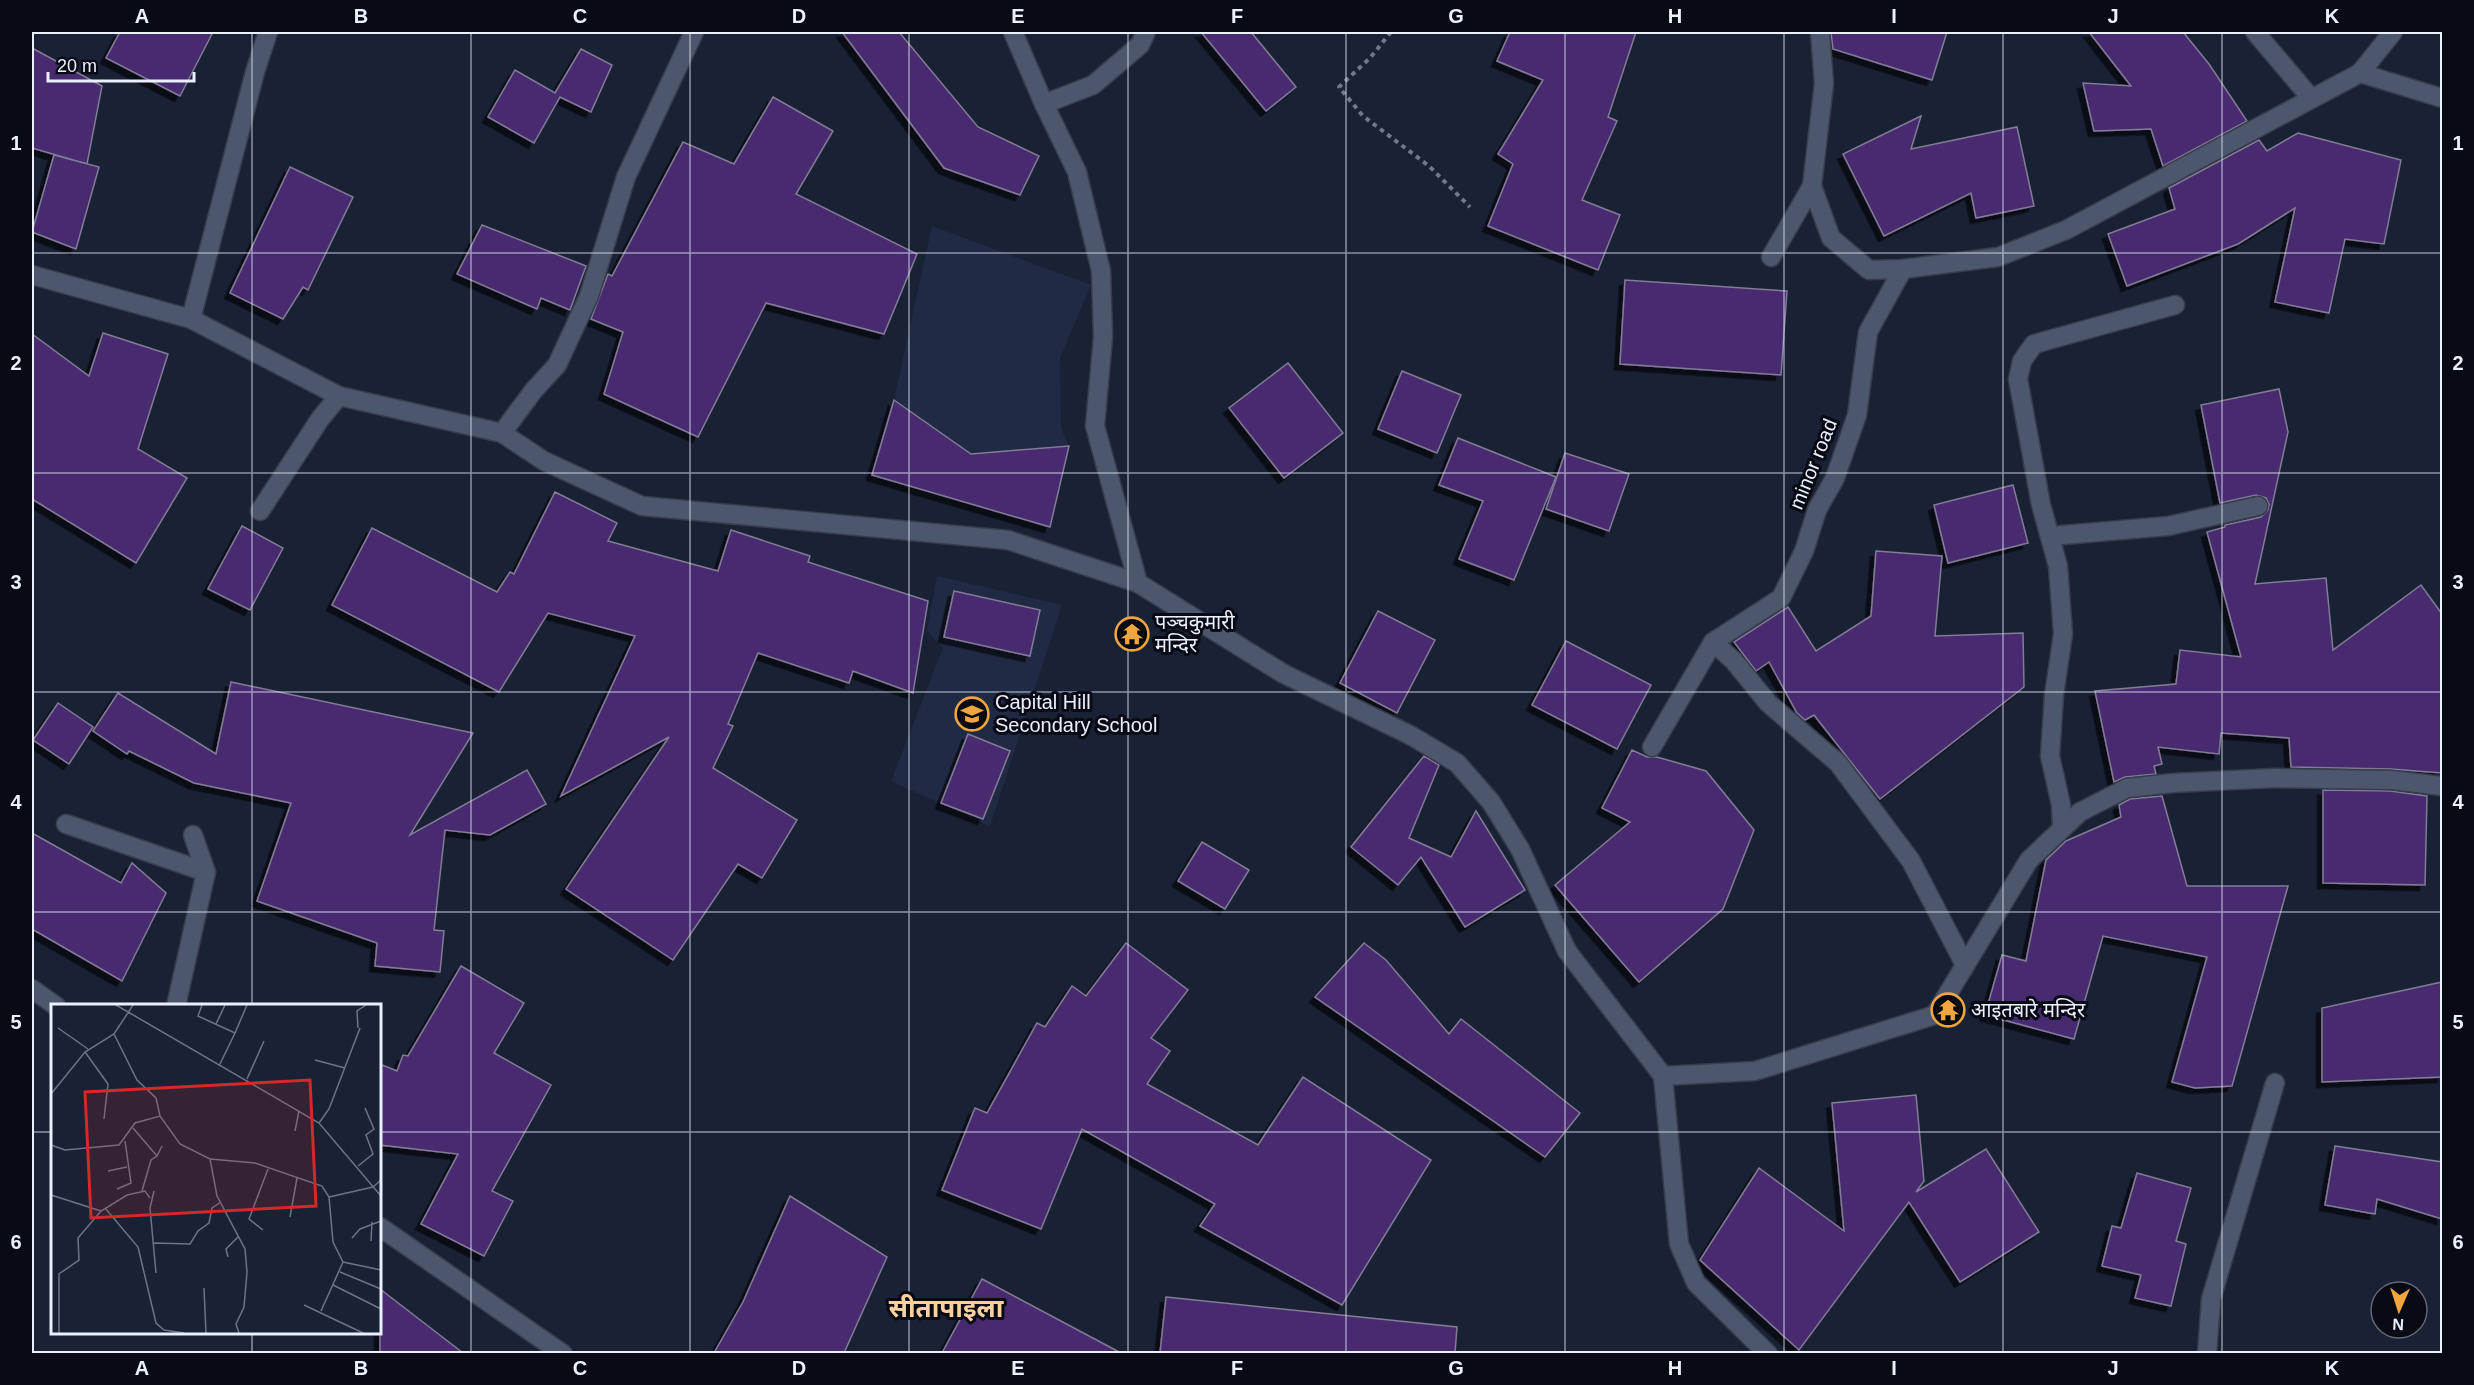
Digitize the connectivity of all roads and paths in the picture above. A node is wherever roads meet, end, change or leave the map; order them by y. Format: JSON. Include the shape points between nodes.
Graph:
{"nodes":[{"id":1,"x":268,"y":32,"type":"edge"},
{"id":2,"x":693,"y":32,"type":"edge"},
{"id":3,"x":1013,"y":32,"type":"edge"},
{"id":4,"x":1146,"y":32,"type":"edge"},
{"id":5,"x":1391,"y":32,"type":"edge"},
{"id":6,"x":1820,"y":32,"type":"edge"},
{"id":7,"x":2255,"y":32,"type":"edge"},
{"id":8,"x":2393,"y":32,"type":"edge"},
{"id":9,"x":2360,"y":73,"type":"junction"},
{"id":10,"x":2442,"y":98,"type":"edge"},
{"id":11,"x":2311,"y":99,"type":"junction"},
{"id":12,"x":1044,"y":104,"type":"junction"},
{"id":13,"x":1812,"y":186,"type":"junction"},
{"id":14,"x":1470,"y":207,"type":"dead end"},
{"id":15,"x":1771,"y":257,"type":"dead end"},
{"id":16,"x":1903,"y":269,"type":"junction"},
{"id":17,"x":32,"y":275,"type":"edge"},
{"id":18,"x":2175,"y":305,"type":"dead end"},
{"id":19,"x":191,"y":319,"type":"junction"},
{"id":20,"x":339,"y":396,"type":"junction"},
{"id":21,"x":502,"y":433,"type":"junction"},
{"id":22,"x":2258,"y":506,"type":"dead end"},
{"id":23,"x":260,"y":511,"type":"dead end"},
{"id":24,"x":2051,"y":536,"type":"junction"},
{"id":25,"x":1138,"y":583,"type":"junction"},
{"id":26,"x":1713,"y":642,"type":"junction"},
{"id":27,"x":2442,"y":786,"type":"edge"},
{"id":28,"x":66,"y":824,"type":"dead end"},
{"id":29,"x":2062,"y":828,"type":"junction"},
{"id":30,"x":193,"y":835,"type":"dead end"},
{"id":31,"x":206,"y":873,"type":"junction"},
{"id":32,"x":1965,"y":965,"type":"junction"},
{"id":33,"x":32,"y":989,"type":"edge"},
{"id":34,"x":55,"y":1004,"type":"edge"},
{"id":35,"x":176,"y":1004,"type":"edge"},
{"id":36,"x":1663,"y":1076,"type":"junction"},
{"id":37,"x":2275,"y":1083,"type":"dead end"},
{"id":38,"x":381,"y":1228,"type":"edge"},
{"id":39,"x":563,"y":1353,"type":"edge"},
{"id":40,"x":1768,"y":1353,"type":"edge"},
{"id":41,"x":2207,"y":1353,"type":"edge"}],
"edges":[{"from":1,"to":19,"type":"street"},
{"from":2,"to":21,"type":"street","via":[[626,177],[589,296],[557,365]]},
{"from":3,"to":12,"type":"street"},
{"from":4,"to":12,"type":"street","via":[[1140,45],[1093,85]]},
{"from":5,"to":14,"type":"path","via":[[1339,87],[1363,116],[1429,166]]},
{"from":6,"to":13,"type":"street","via":[[1824,83]]},
{"from":7,"to":11,"type":"street"},
{"from":8,"to":9,"type":"street"},
{"from":9,"to":10,"type":"street"},
{"from":9,"to":11,"type":"street"},
{"from":11,"to":16,"type":"street","via":[[2066,230],[1998,257]]},
{"from":12,"to":25,"type":"street","via":[[1077,172],[1101,272],[1103,338],[1095,426]]},
{"from":13,"to":15,"type":"street"},
{"from":13,"to":16,"type":"street","via":[[1831,238],[1869,270]]},
{"from":16,"to":26,"type":"street","name":"minor road","via":[[1868,332],[1857,415],[1835,478],[1817,510],[1804,551],[1781,598]]},
{"from":17,"to":19,"type":"street"},
{"from":18,"to":24,"type":"street","via":[[2034,344],[2022,361],[2018,379]]},
{"from":19,"to":20,"type":"street"},
{"from":20,"to":21,"type":"street"},
{"from":20,"to":23,"type":"street"},
{"from":21,"to":25,"type":"street","via":[[544,461],[642,506],[1008,540]]},
{"from":22,"to":24,"type":"street","via":[[2168,526]]},
{"from":24,"to":29,"type":"street","via":[[2058,566],[2063,634],[2050,756]]},
{"from":25,"to":36,"type":"street","via":[[1284,674],[1410,735],[1457,763],[1491,802],[1521,849],[1567,951]]},
{"from":26,"to":26,"type":"street","name":"minor road","via":[[1689,686],[1653,747],[1658,737]]},
{"from":26,"to":32,"type":"street","via":[[1768,703],[1838,763],[1911,861]]},
{"from":27,"to":29,"type":"street","via":[[2380,779],[2275,778],[2127,788],[2080,812]]},
{"from":28,"to":31,"type":"street"},
{"from":29,"to":32,"type":"street","via":[[2029,860]]},
{"from":30,"to":31,"type":"street"},
{"from":31,"to":35,"type":"street"},
{"from":32,"to":36,"type":"street","via":[[1935,1015],[1755,1071]]},
{"from":33,"to":34,"type":"street"},
{"from":36,"to":40,"type":"street","via":[[1679,1244],[1696,1283]]},
{"from":37,"to":41,"type":"street","via":[[2211,1299]]},
{"from":38,"to":39,"type":"street"}]}
